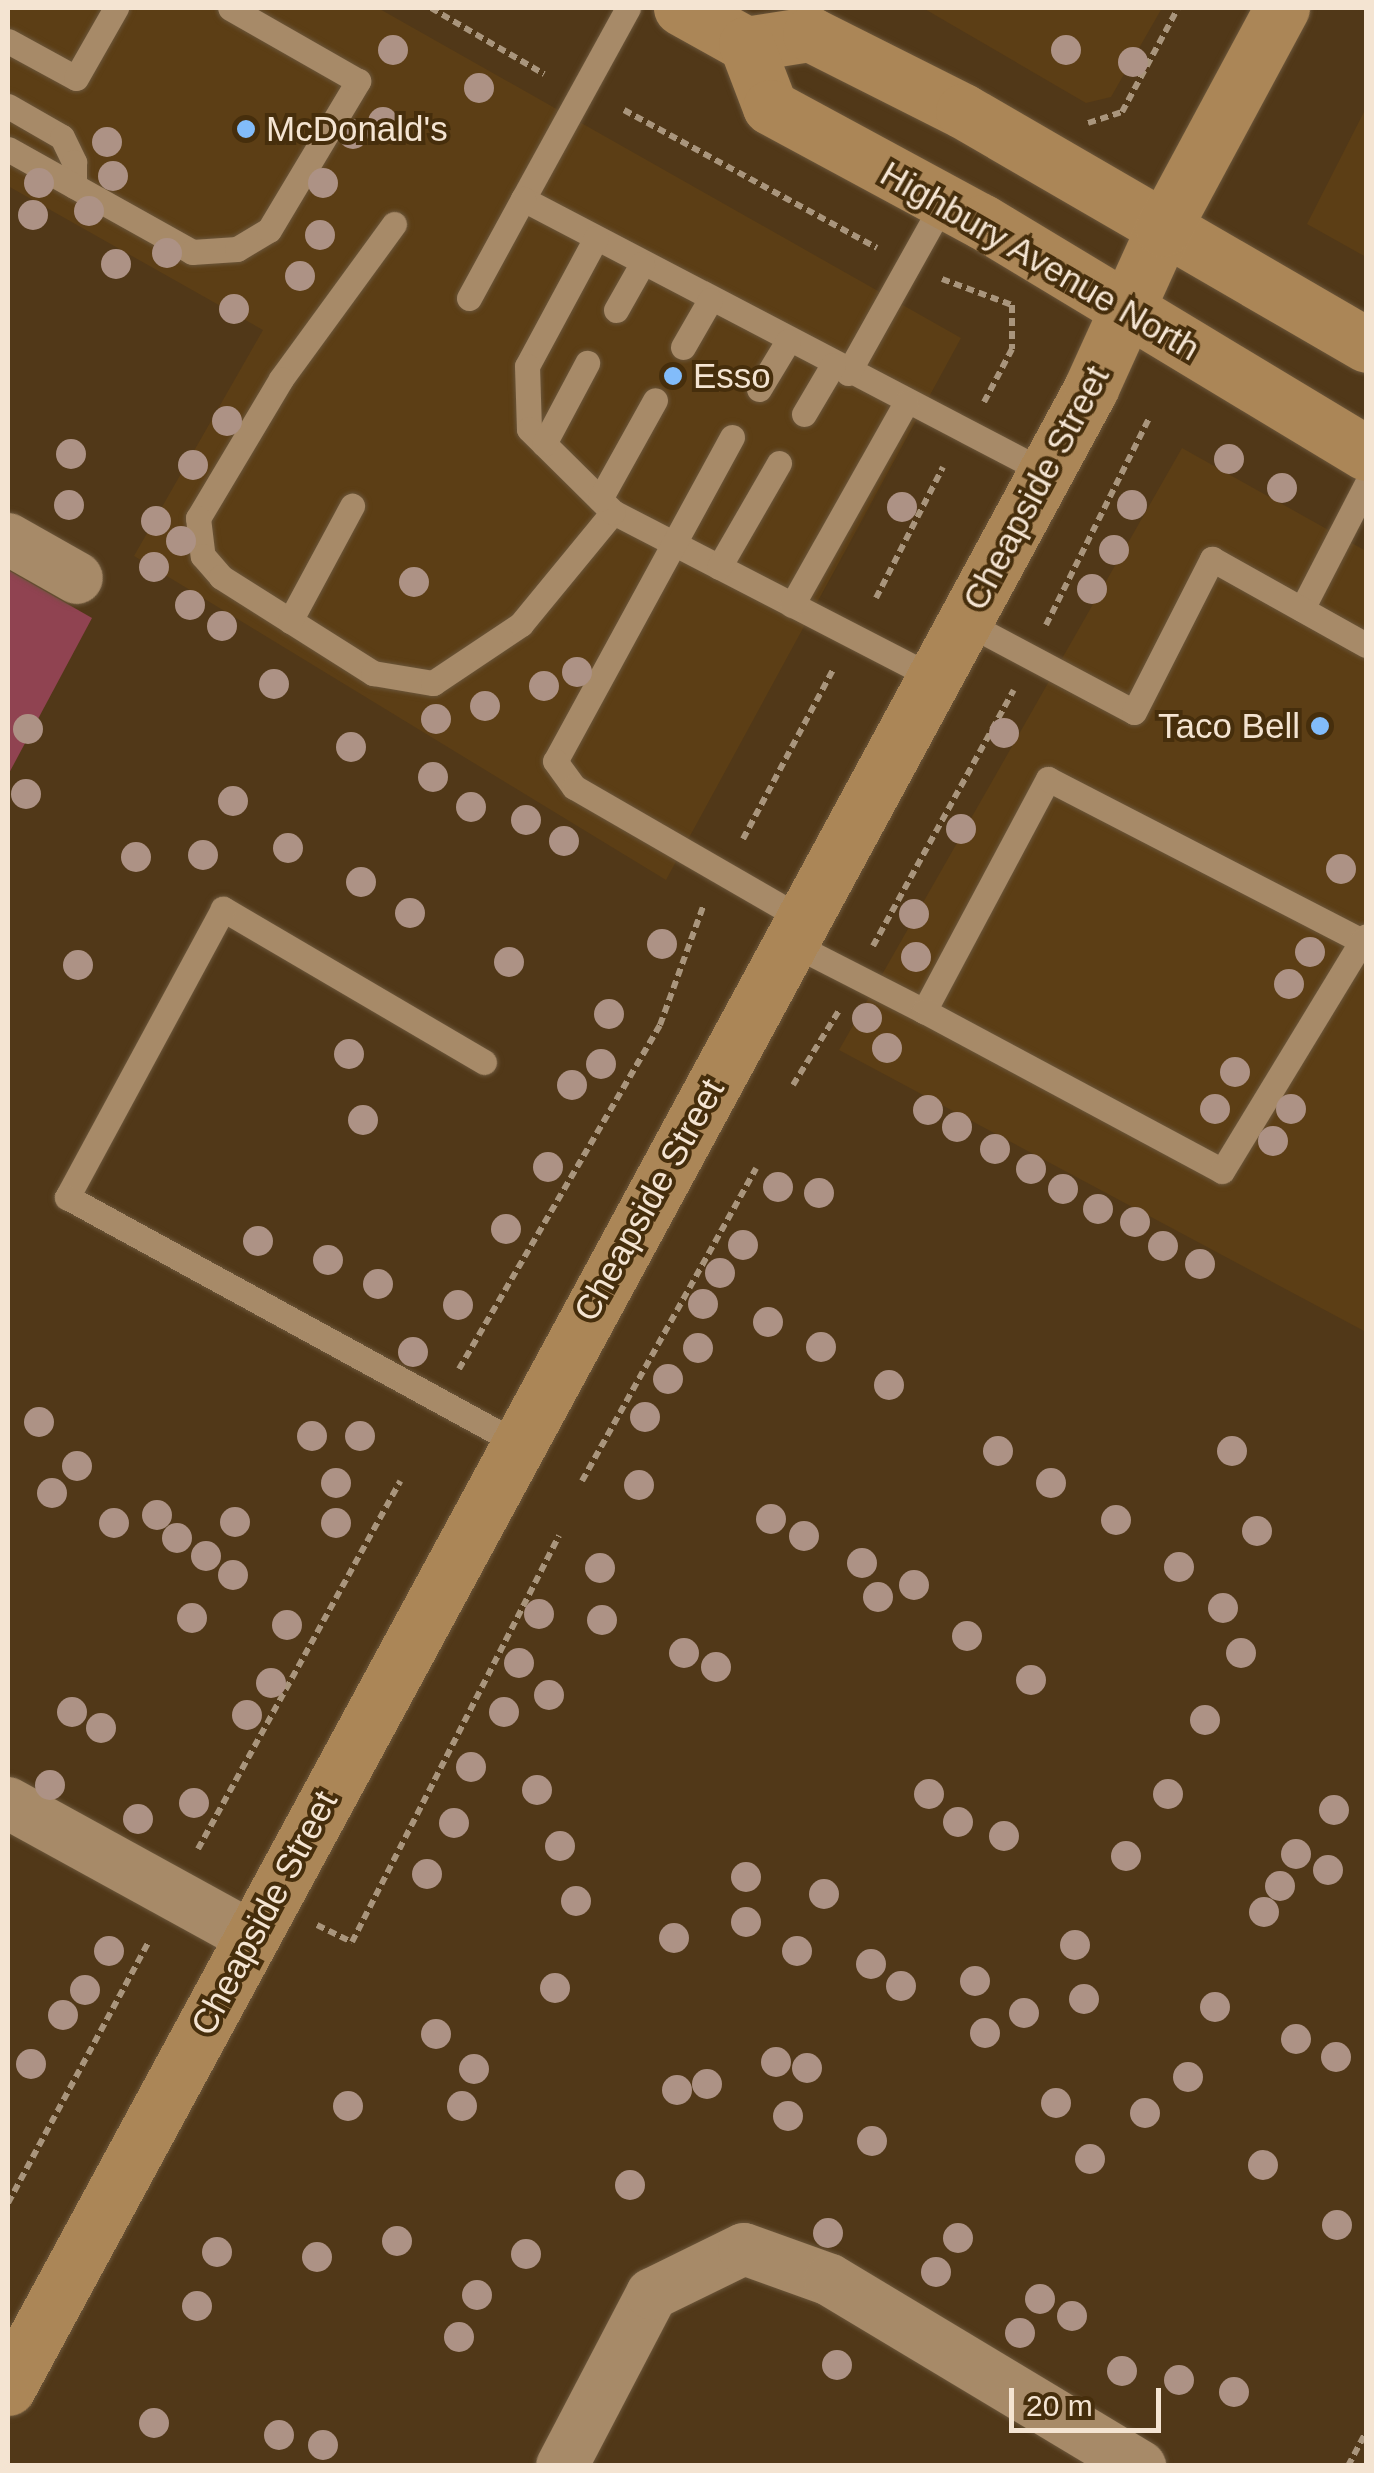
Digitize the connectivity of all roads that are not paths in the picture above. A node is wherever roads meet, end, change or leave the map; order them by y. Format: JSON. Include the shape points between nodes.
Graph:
{"nodes":[{"id":1,"x":116,"y":8,"type":"edge"},
{"id":2,"x":230,"y":8,"type":"edge"},
{"id":3,"x":628,"y":8,"type":"edge"},
{"id":4,"x":1282,"y":8,"type":"edge"},
{"id":5,"x":266,"y":16,"type":"edge"},
{"id":6,"x":709,"y":19,"type":"edge"},
{"id":7,"x":8,"y":41,"type":"edge"},
{"id":8,"x":8,"y":106,"type":"edge"},
{"id":9,"x":8,"y":149,"type":"edge"},
{"id":10,"x":74,"y":186,"type":"junction"},
{"id":11,"x":523,"y":199,"type":"junction"},
{"id":12,"x":944,"y":201,"type":"junction"},
{"id":13,"x":394,"y":224,"type":"dead end"},
{"id":14,"x":1163,"y":229,"type":"junction"},
{"id":15,"x":596,"y":238,"type":"junction"},
{"id":16,"x":642,"y":264,"type":"junction"},
{"id":17,"x":469,"y":298,"type":"dead end"},
{"id":18,"x":710,"y":300,"type":"junction"},
{"id":19,"x":616,"y":310,"type":"dead end"},
{"id":20,"x":1126,"y":310,"type":"junction"},
{"id":21,"x":788,"y":341,"type":"junction"},
{"id":22,"x":1365,"y":341,"type":"edge"},
{"id":23,"x":684,"y":347,"type":"dead end"},
{"id":24,"x":587,"y":362,"type":"dead end"},
{"id":25,"x":840,"y":369,"type":"junction"},
{"id":26,"x":760,"y":389,"type":"dead end"},
{"id":27,"x":656,"y":400,"type":"dead end"},
{"id":28,"x":906,"y":403,"type":"junction"},
{"id":29,"x":804,"y":414,"type":"dead end"},
{"id":30,"x":732,"y":437,"type":"dead end"},
{"id":31,"x":544,"y":444,"type":"junction"},
{"id":32,"x":1366,"y":453,"type":"edge"},
{"id":33,"x":779,"y":463,"type":"dead end"},
{"id":34,"x":1046,"y":472,"type":"junction"},
{"id":35,"x":1366,"y":485,"type":"edge"},
{"id":36,"x":352,"y":506,"type":"dead end"},
{"id":37,"x":606,"y":506,"type":"junction"},
{"id":38,"x":8,"y":540,"type":"edge"},
{"id":39,"x":671,"y":542,"type":"junction"},
{"id":40,"x":719,"y":567,"type":"junction"},
{"id":41,"x":78,"y":578,"type":"dead end"},
{"id":42,"x":792,"y":605,"type":"junction"},
{"id":43,"x":1302,"y":609,"type":"junction"},
{"id":44,"x":290,"y":621,"type":"junction"},
{"id":45,"x":964,"y":622,"type":"junction"},
{"id":46,"x":1366,"y":644,"type":"edge"},
{"id":47,"x":934,"y":678,"type":"junction"},
{"id":48,"x":796,"y":930,"type":"junction"},
{"id":49,"x":1364,"y":939,"type":"edge"},
{"id":50,"x":924,"y":1011,"type":"junction"},
{"id":51,"x":484,"y":1062,"type":"dead end"},
{"id":52,"x":517,"y":1443,"type":"junction"},
{"id":53,"x":8,"y":1803,"type":"edge"},
{"id":54,"x":276,"y":1926,"type":"junction"},
{"id":55,"x":8,"y":2388,"type":"edge"},
{"id":56,"x":562,"y":2466,"type":"edge"},
{"id":57,"x":1140,"y":2466,"type":"edge"}],
"edges":[{"from":1,"to":7,"type":"lane","via":[[76,78]]},
{"from":2,"to":5,"type":"lane"},
{"from":3,"to":11,"type":"lane"},
{"from":4,"to":14,"type":"street","name":"Cheapside Street"},
{"from":5,"to":10,"type":"lane","via":[[358,82],[269,230],[237,248],[192,252]]},
{"from":6,"to":12,"type":"street","name":"Highbury Avenue North","via":[[770,107]]},
{"from":6,"to":14,"type":"street","name":"Highbury Avenue North","via":[[810,34],[963,112]]},
{"from":8,"to":10,"type":"lane","via":[[62,136],[74,162]]},
{"from":9,"to":10,"type":"lane"},
{"from":11,"to":15,"type":"lane"},
{"from":11,"to":17,"type":"lane"},
{"from":12,"to":20,"type":"street","name":"Highbury Avenue North"},
{"from":12,"to":25,"type":"lane","via":[[910,266]]},
{"from":13,"to":44,"type":"lane","via":[[281,379],[198,518],[203,556],[221,577]]},
{"from":14,"to":20,"type":"street","name":"Cheapside Street"},
{"from":14,"to":22,"type":"street","name":"Highbury Avenue North"},
{"from":15,"to":16,"type":"lane"},
{"from":15,"to":31,"type":"lane","via":[[527,366],[529,429]]},
{"from":16,"to":18,"type":"lane"},
{"from":16,"to":19,"type":"lane"},
{"from":18,"to":21,"type":"lane"},
{"from":18,"to":23,"type":"lane"},
{"from":20,"to":32,"type":"street","name":"Highbury Avenue North"},
{"from":20,"to":34,"type":"street","name":"Cheapside Street"},
{"from":21,"to":25,"type":"lane"},
{"from":21,"to":26,"type":"lane"},
{"from":24,"to":31,"type":"lane"},
{"from":25,"to":28,"type":"lane"},
{"from":25,"to":29,"type":"lane"},
{"from":27,"to":37,"type":"lane"},
{"from":28,"to":34,"type":"lane"},
{"from":28,"to":42,"type":"lane"},
{"from":30,"to":39,"type":"lane"},
{"from":31,"to":37,"type":"lane"},
{"from":33,"to":40,"type":"lane"},
{"from":34,"to":45,"type":"street","name":"Cheapside Street"},
{"from":35,"to":43,"type":"lane"},
{"from":36,"to":44,"type":"lane"},
{"from":37,"to":39,"type":"lane"},
{"from":37,"to":44,"type":"lane","via":[[520,624],[433,683],[373,674]]},
{"from":38,"to":41,"type":"street"},
{"from":39,"to":40,"type":"lane"},
{"from":39,"to":48,"type":"lane","via":[[555,761],[574,788]]},
{"from":40,"to":42,"type":"lane"},
{"from":42,"to":47,"type":"lane"},
{"from":43,"to":45,"type":"lane","via":[[1212,559],[1134,712]]},
{"from":43,"to":46,"type":"lane"},
{"from":45,"to":47,"type":"street","name":"Cheapside Street"},
{"from":47,"to":48,"type":"street","name":"Cheapside Street"},
{"from":48,"to":50,"type":"lane"},
{"from":48,"to":52,"type":"street","name":"Cheapside Street"},
{"from":49,"to":50,"type":"lane","via":[[1222,1171]]},
{"from":49,"to":50,"type":"lane","via":[[1048,779]]},
{"from":51,"to":52,"type":"lane","via":[[223,909],[67,1197]]},
{"from":52,"to":54,"type":"street","name":"Cheapside Street"},
{"from":53,"to":54,"type":"street"},
{"from":54,"to":55,"type":"street","name":"Cheapside Street"},
{"from":56,"to":57,"type":"street","via":[[652,2294],[744,2249],[830,2280]]}]}
